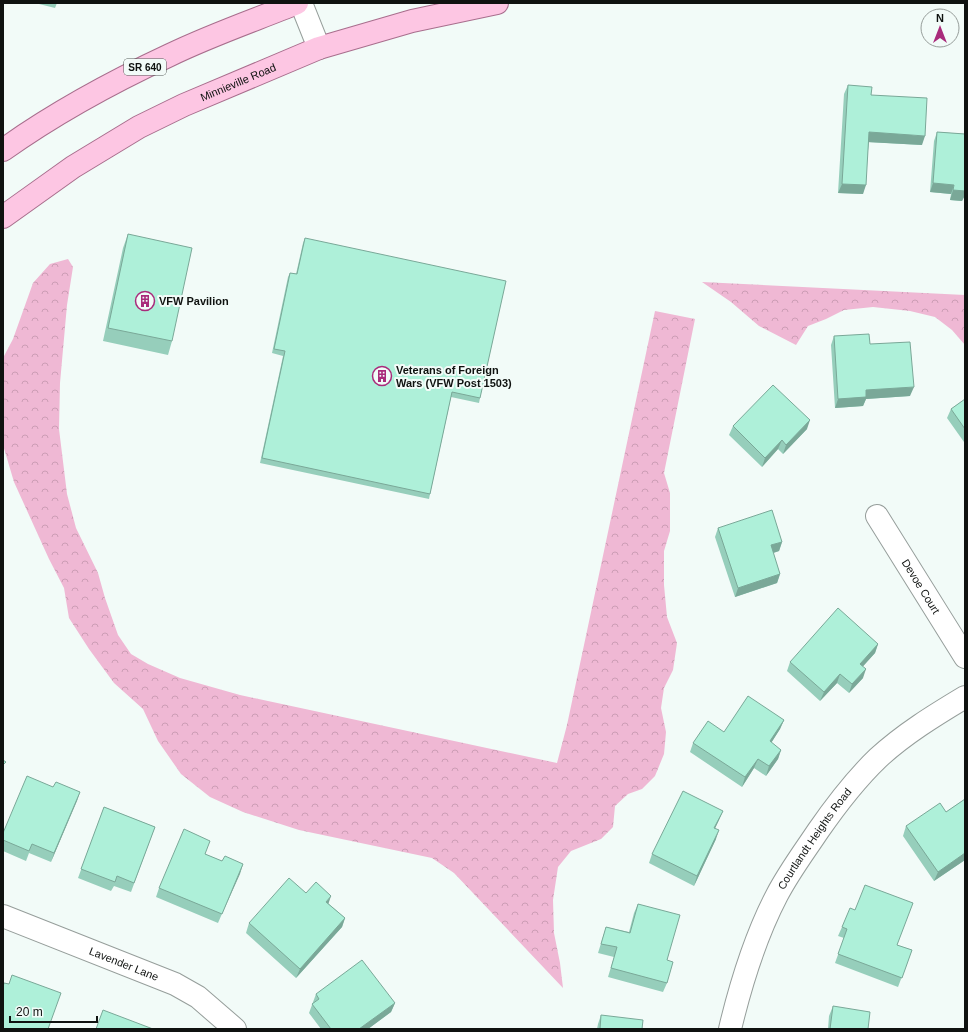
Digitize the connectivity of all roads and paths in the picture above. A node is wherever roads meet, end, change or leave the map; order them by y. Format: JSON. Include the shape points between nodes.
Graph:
{"nodes":[{"id":1,"x":297,"y":3,"type":"edge"},
{"id":2,"x":301,"y":3,"type":"edge"},
{"id":3,"x":497,"y":3,"type":"edge"},
{"id":4,"x":319,"y":48,"type":"junction"},
{"id":5,"x":3,"y":150,"type":"edge"},
{"id":6,"x":3,"y":217,"type":"edge"},
{"id":7,"x":877,"y":516,"type":"dead end"},
{"id":8,"x":965,"y":657,"type":"edge"},
{"id":9,"x":965,"y":697,"type":"edge"},
{"id":10,"x":3,"y":916,"type":"edge"},
{"id":11,"x":235,"y":1029,"type":"edge"},
{"id":12,"x":730,"y":1029,"type":"edge"}],
"edges":[{"from":1,"to":5,"type":"main road","number":"SR 640","via":[[171,54],[58,115]]},
{"from":2,"to":4,"type":"street"},
{"from":3,"to":4,"type":"main road","name":"Minnieville Road","via":[[412,21]]},
{"from":4,"to":6,"type":"main road","name":"Minnieville Road","via":[[184,105],[139,127],[73,166]]},
{"from":7,"to":8,"type":"street","name":"Devoe Court"},
{"from":9,"to":12,"type":"street","name":"Courtlandt Heights Road","via":[[941,711],[879,758],[852,785],[828,817],[777,895],[755,945],[738,995]]},
{"from":10,"to":11,"type":"street","name":"Lavender Lane","via":[[175,984],[198,997]]}]}
